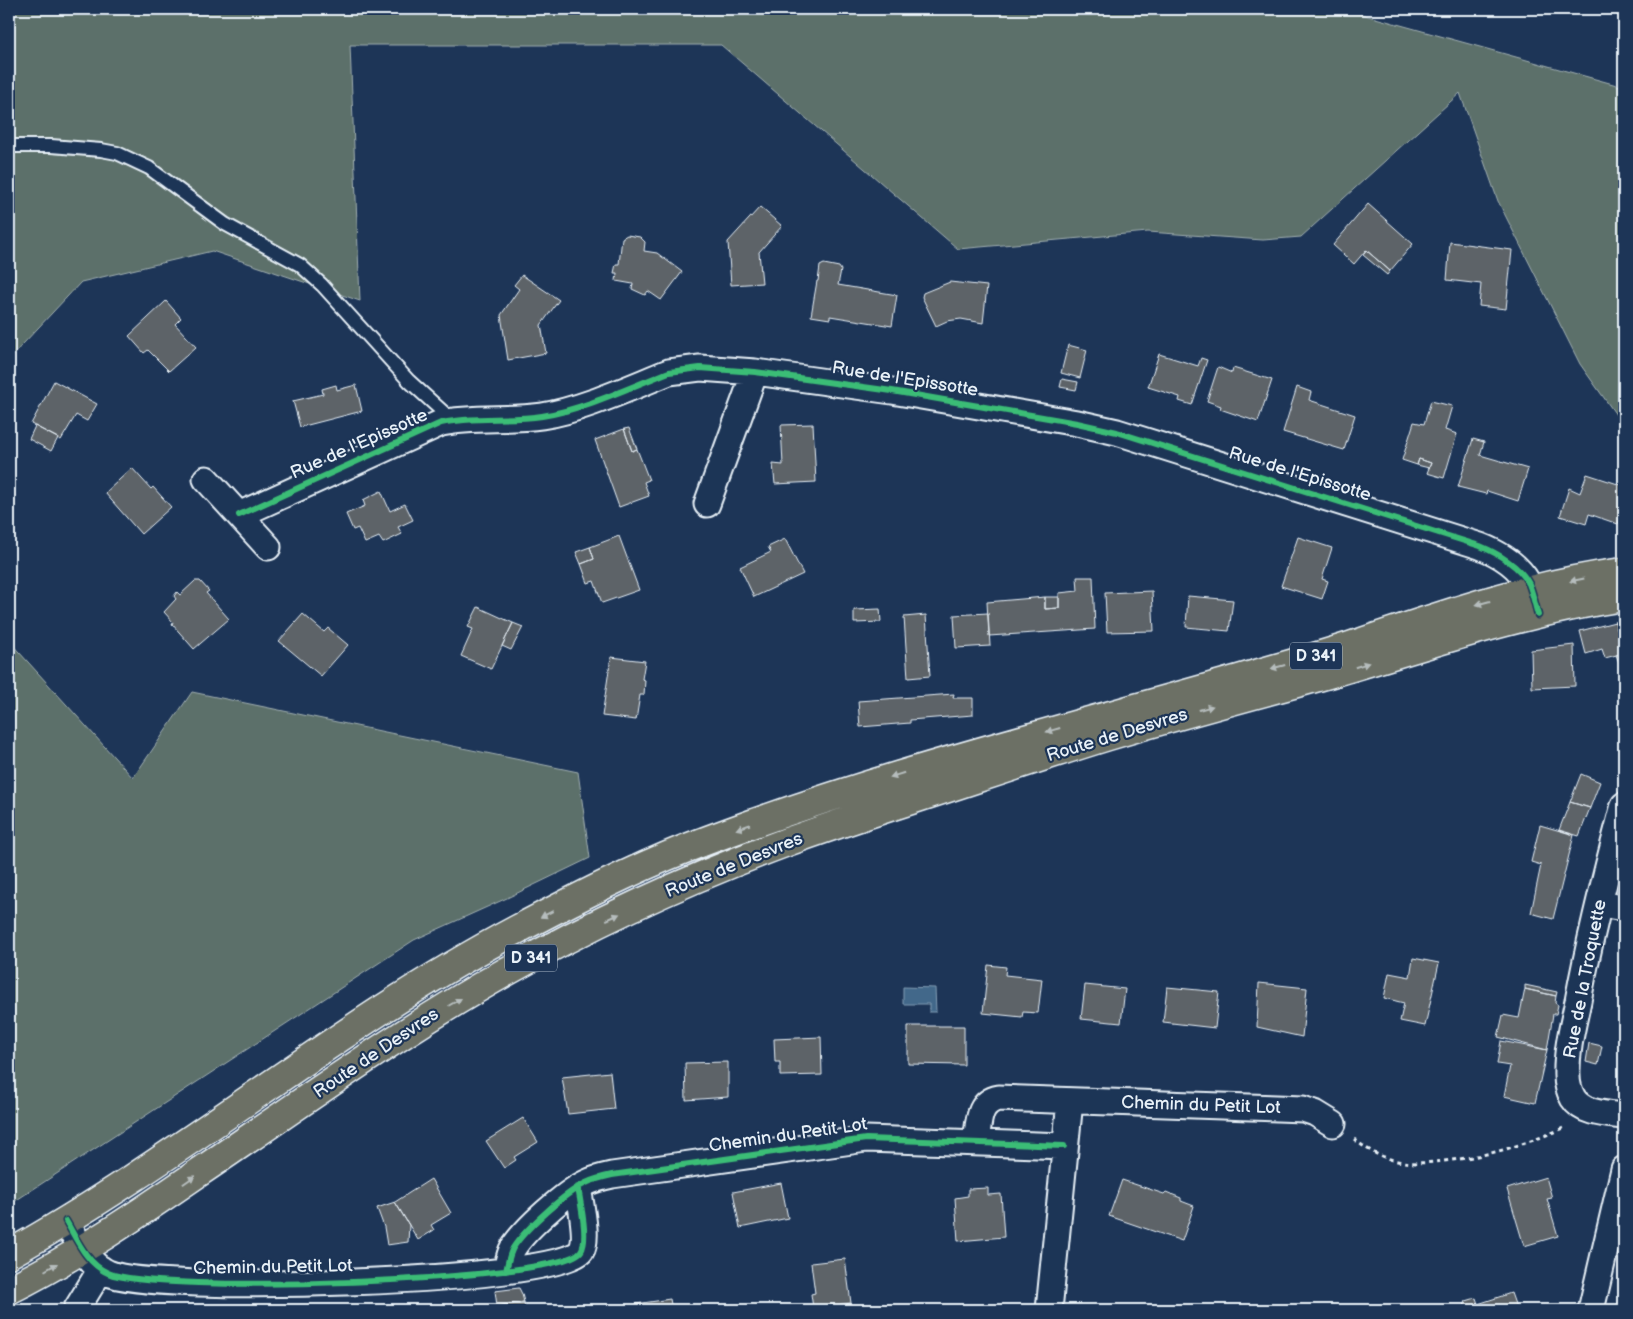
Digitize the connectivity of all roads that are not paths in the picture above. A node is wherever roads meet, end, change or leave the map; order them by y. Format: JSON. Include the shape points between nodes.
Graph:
{"nodes":[{"id":1,"x":9,"y":146,"type":"edge"},
{"id":2,"x":755,"y":372,"type":"junction"},
{"id":3,"x":453,"y":420,"type":"junction"},
{"id":4,"x":206,"y":479,"type":"dead end"},
{"id":5,"x":706,"y":504,"type":"dead end"},
{"id":6,"x":239,"y":515,"type":"junction"},
{"id":7,"x":268,"y":547,"type":"dead end"},
{"id":8,"x":1624,"y":572,"type":"edge"},
{"id":9,"x":1624,"y":597,"type":"edge"},
{"id":10,"x":1534,"y":603,"type":"junction"},
{"id":11,"x":1624,"y":805,"type":"edge"},
{"id":12,"x":573,"y":901,"type":"junction"},
{"id":13,"x":1599,"y":904,"type":"junction"},
{"id":14,"x":1624,"y":908,"type":"edge"},
{"id":15,"x":582,"y":932,"type":"junction"},
{"id":16,"x":1070,"y":1101,"type":"junction"},
{"id":17,"x":1624,"y":1116,"type":"edge"},
{"id":18,"x":1333,"y":1124,"type":"road end"},
{"id":19,"x":976,"y":1142,"type":"junction"},
{"id":20,"x":1064,"y":1146,"type":"junction"},
{"id":21,"x":1624,"y":1169,"type":"edge"},
{"id":22,"x":578,"y":1187,"type":"junction"},
{"id":23,"x":66,"y":1221,"type":"junction"},
{"id":24,"x":82,"y":1249,"type":"junction"},
{"id":25,"x":9,"y":1254,"type":"edge"},
{"id":26,"x":101,"y":1269,"type":"junction"},
{"id":27,"x":506,"y":1271,"type":"junction"},
{"id":28,"x":9,"y":1290,"type":"edge"},
{"id":29,"x":76,"y":1310,"type":"edge"},
{"id":30,"x":1049,"y":1310,"type":"edge"},
{"id":31,"x":1592,"y":1310,"type":"edge"}],
"edges":[{"from":1,"to":3,"type":"lane","name":"Rue de l'Epissotte","via":[[101,150],[117,153],[149,168],[225,224],[300,265],[322,285],[408,382]]},
{"from":2,"to":3,"type":"street","name":"Rue de l'Epissotte","via":[[684,369],[552,414],[502,420]]},
{"from":2,"to":5,"type":"street"},
{"from":2,"to":10,"type":"street","name":"Rue de l'Epissotte","via":[[892,391],[1077,422],[1117,432],[1480,546],[1498,554],[1515,568],[1529,584]]},
{"from":3,"to":6,"type":"street","name":"Rue de l'Epissotte","via":[[431,426]]},
{"from":4,"to":6,"type":"street"},
{"from":6,"to":7,"type":"street"},
{"from":8,"to":10,"type":"main road","number":"D 341","one_way":true,"via":[[1582,579]]},
{"from":9,"to":10,"type":"main road","number":"D 341"},
{"from":10,"to":12,"type":"main road","name":"Route de Desvres","number":"D 341","one_way":true,"via":[[1446,614],[1293,663],[871,783],[683,850]]},
{"from":15,"to":10,"type":"main road","name":"Route de Desvres","number":"D 341","one_way":true,"via":[[781,844],[1140,726],[1436,642]]},
{"from":11,"to":13,"type":"street","name":"Rue de la Troquette"},
{"from":12,"to":15,"type":"main road"},
{"from":12,"to":23,"type":"main road","name":"Route de Desvres","number":"D 341","one_way":true,"via":[[422,983]]},
{"from":13,"to":14,"type":"street"},
{"from":13,"to":17,"type":"street","name":"Rue de la Troquette","via":[[1574,1023],[1567,1076],[1572,1097],[1578,1104],[1599,1113]]},
{"from":24,"to":15,"type":"main road","name":"Route de Desvres","number":"D 341","one_way":true,"via":[[431,1015]]},
{"from":16,"to":18,"type":"street","name":"Chemin du Petit Lot","via":[[1304,1109]]},
{"from":16,"to":19,"type":"street","name":"Chemin du Petit Lot","via":[[990,1100],[982,1110]]},
{"from":16,"to":20,"type":"street"},
{"from":19,"to":20,"type":"street","name":"Chemin du Petit Lot"},
{"from":19,"to":22,"type":"street","name":"Chemin du Petit Lot","via":[[855,1140],[612,1175]]},
{"from":20,"to":30,"type":"street"},
{"from":21,"to":31,"type":"street"},
{"from":22,"to":27,"type":"street","name":"Chemin du Petit Lot","via":[[555,1204],[519,1240],[510,1254]]},
{"from":22,"to":27,"type":"street","name":"Chemin du Petit Lot","via":[[584,1230],[581,1251],[561,1262]]},
{"from":23,"to":24,"type":"street","name":"Chemin du Petit Lot"},
{"from":23,"to":25,"type":"main road","name":"Route de Desvres","number":"D 341"},
{"from":24,"to":26,"type":"street","name":"Chemin du Petit Lot"},
{"from":28,"to":24,"type":"main road","name":"Route de Desvres","number":"D 341","one_way":true},
{"from":26,"to":27,"type":"street","name":"Chemin du Petit Lot","via":[[148,1281],[246,1285],[461,1276]]},
{"from":26,"to":29,"type":"street"}]}
